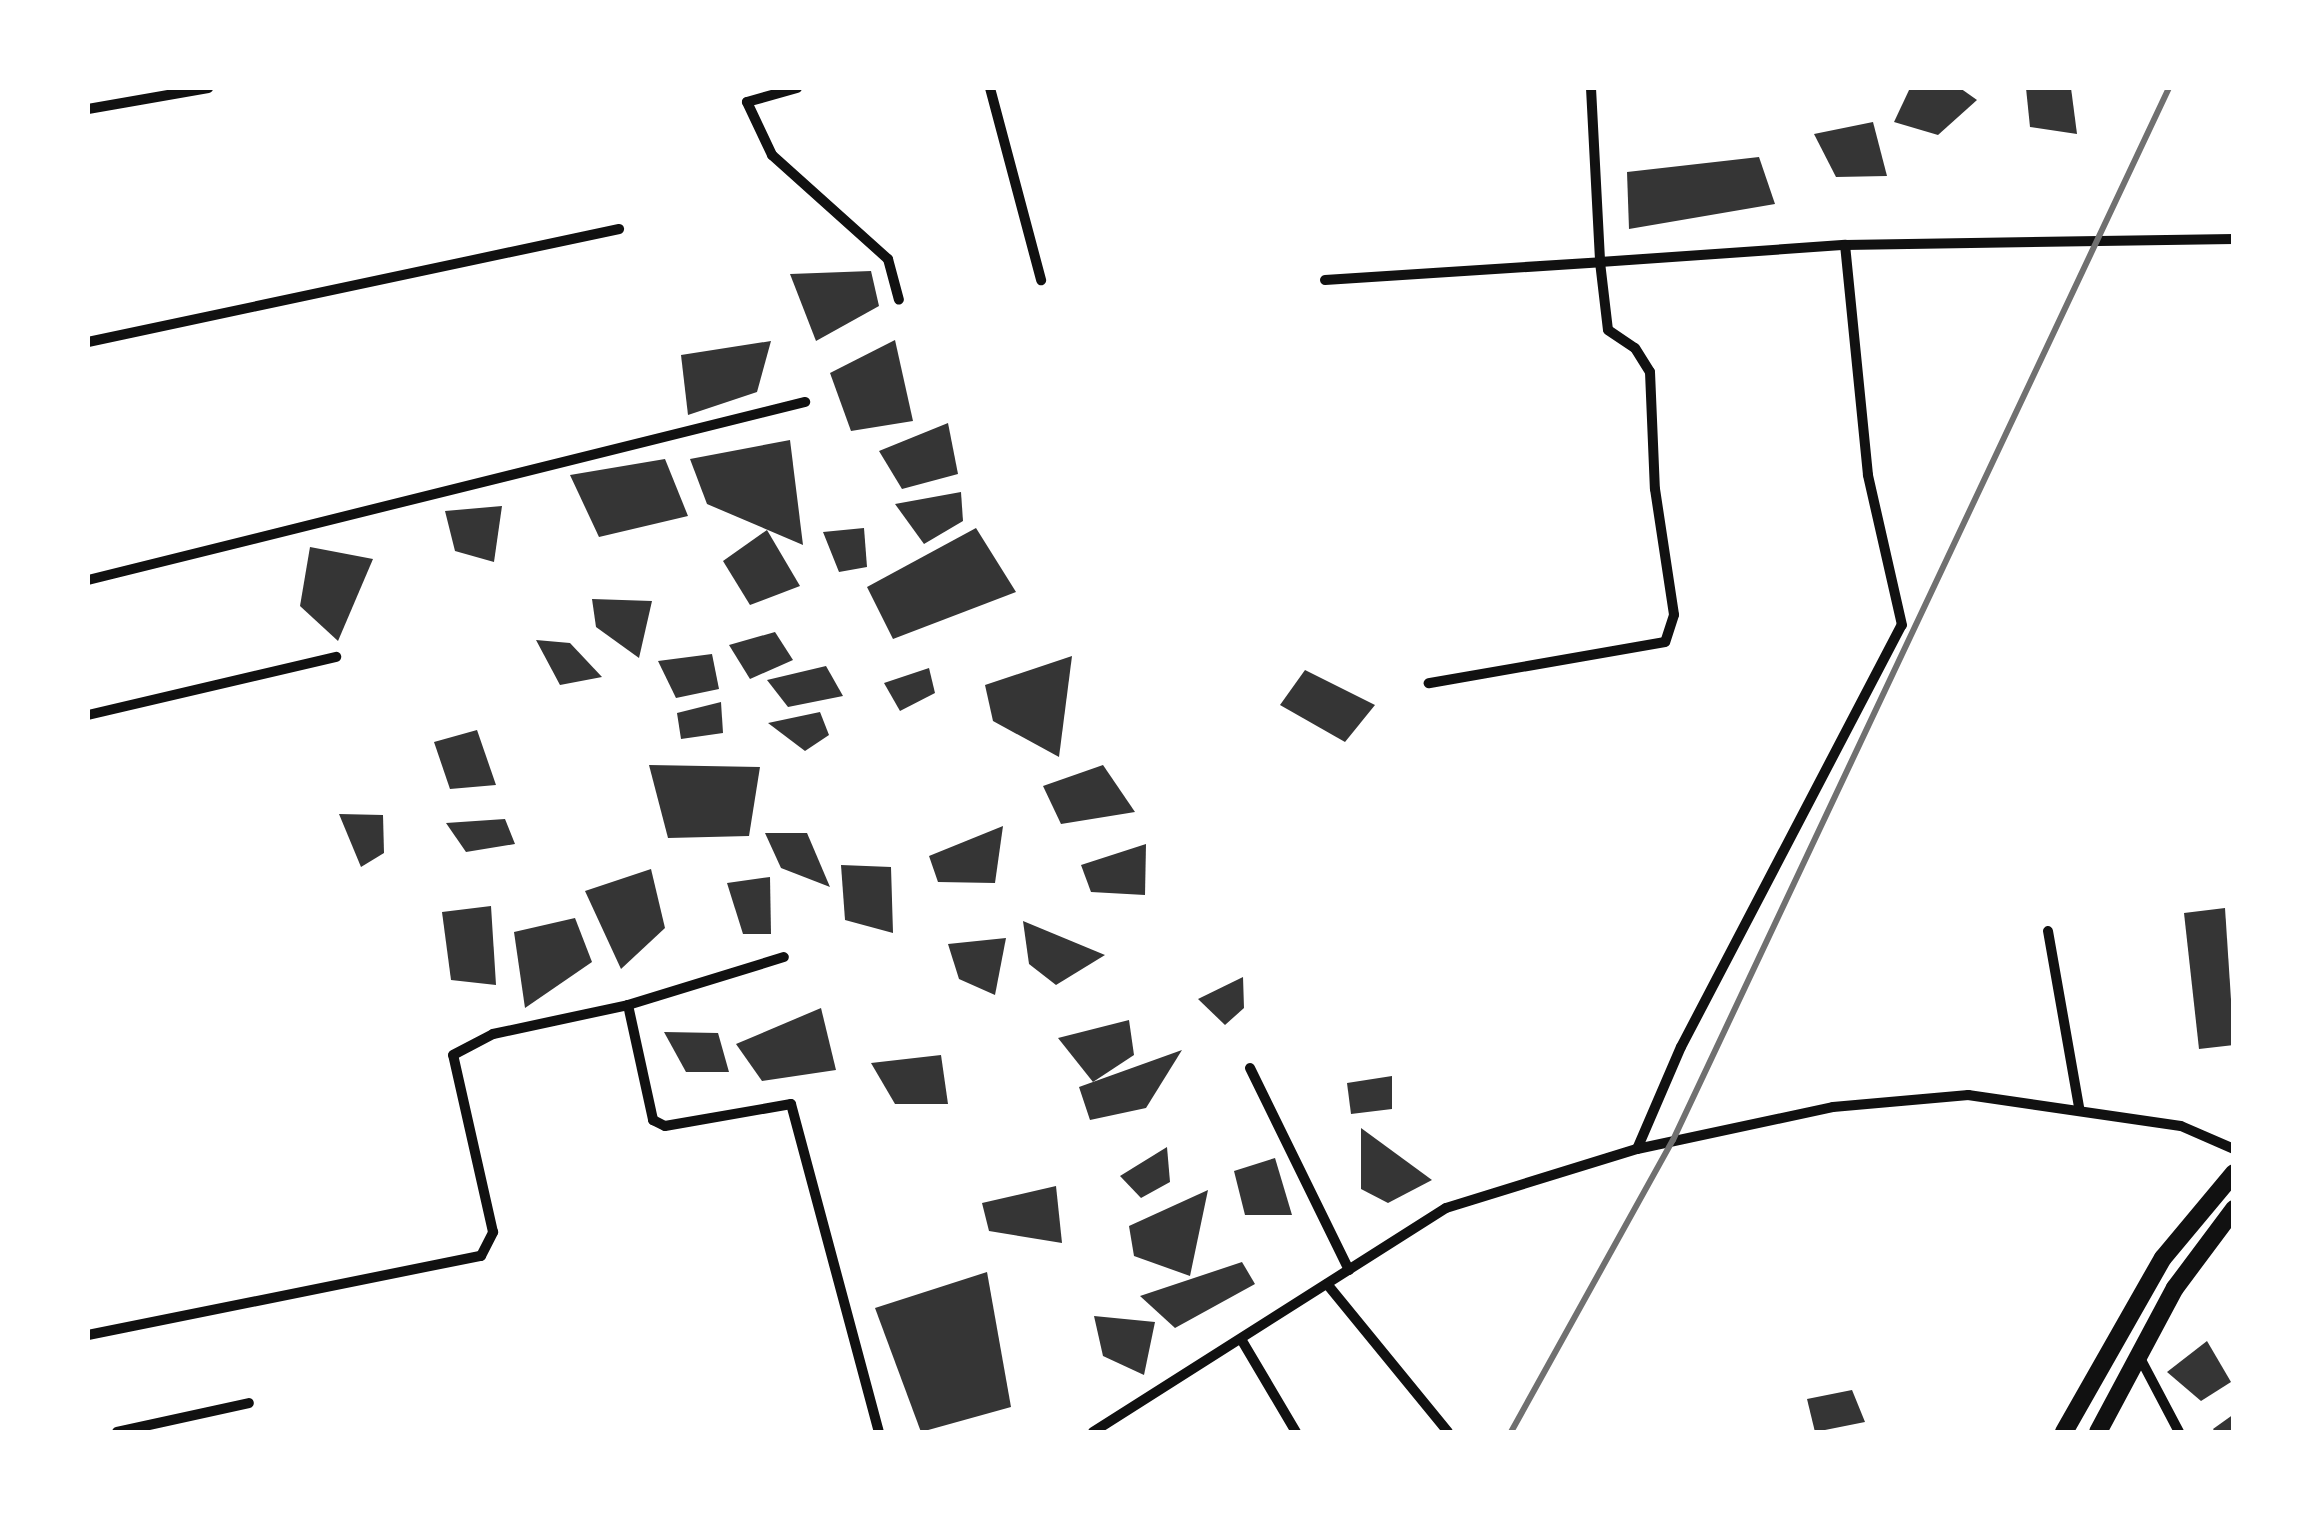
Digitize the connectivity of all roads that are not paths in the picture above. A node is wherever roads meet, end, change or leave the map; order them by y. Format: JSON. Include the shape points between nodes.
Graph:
{"nodes":[{"id":1,"x":208,"y":88,"type":"edge"},
{"id":2,"x":797,"y":88,"type":"edge"},
{"id":3,"x":990,"y":88,"type":"edge"},
{"id":4,"x":1591,"y":88,"type":"edge"},
{"id":5,"x":774,"y":90,"type":"edge"},
{"id":6,"x":88,"y":109,"type":"edge"},
{"id":7,"x":619,"y":229,"type":"dead end"},
{"id":8,"x":2234,"y":239,"type":"edge"},
{"id":9,"x":1845,"y":244,"type":"junction"},
{"id":10,"x":1600,"y":262,"type":"junction"},
{"id":11,"x":1040,"y":280,"type":"dead end"},
{"id":12,"x":1325,"y":280,"type":"dead end"},
{"id":13,"x":899,"y":300,"type":"dead end"},
{"id":14,"x":88,"y":342,"type":"edge"},
{"id":15,"x":805,"y":402,"type":"dead end"},
{"id":16,"x":88,"y":580,"type":"edge"},
{"id":17,"x":336,"y":657,"type":"dead end"},
{"id":18,"x":1430,"y":684,"type":"dead end"},
{"id":19,"x":88,"y":715,"type":"edge"},
{"id":20,"x":2048,"y":931,"type":"dead end"},
{"id":21,"x":784,"y":957,"type":"dead end"},
{"id":22,"x":628,"y":1005,"type":"junction"},
{"id":23,"x":1250,"y":1068,"type":"dead end"},
{"id":24,"x":2079,"y":1107,"type":"junction"},
{"id":25,"x":2234,"y":1148,"type":"edge"},
{"id":26,"x":1637,"y":1149,"type":"junction"},
{"id":27,"x":2234,"y":1173,"type":"edge"},
{"id":28,"x":2234,"y":1210,"type":"edge"},
{"id":29,"x":1349,"y":1270,"type":"junction"},
{"id":30,"x":1327,"y":1284,"type":"junction"},
{"id":31,"x":88,"y":1335,"type":"edge"},
{"id":32,"x":1240,"y":1339,"type":"junction"},
{"id":33,"x":2139,"y":1356,"type":"junction"},
{"id":34,"x":249,"y":1403,"type":"dead end"},
{"id":35,"x":117,"y":1432,"type":"edge"},
{"id":36,"x":879,"y":1432,"type":"edge"},
{"id":37,"x":1093,"y":1432,"type":"edge"},
{"id":38,"x":1296,"y":1432,"type":"edge"},
{"id":39,"x":1448,"y":1432,"type":"edge"},
{"id":40,"x":2064,"y":1432,"type":"edge"},
{"id":41,"x":2098,"y":1432,"type":"edge"},
{"id":42,"x":2179,"y":1432,"type":"edge"}],
"edges":[{"from":1,"to":6,"type":"street"},
{"from":2,"to":5,"type":"street"},
{"from":3,"to":11,"type":"street"},
{"from":4,"to":10,"type":"street"},
{"from":5,"to":13,"type":"street","via":[[747,102],[772,155],[888,259]]},
{"from":7,"to":14,"type":"street"},
{"from":8,"to":9,"type":"street"},
{"from":9,"to":10,"type":"street"},
{"from":9,"to":26,"type":"street","via":[[1868,475],[1902,625],[1681,1047]]},
{"from":10,"to":12,"type":"street"},
{"from":10,"to":18,"type":"street","via":[[1608,330],[1635,348],[1650,372],[1656,489],[1674,616],[1666,642]]},
{"from":15,"to":16,"type":"street"},
{"from":17,"to":19,"type":"street"},
{"from":20,"to":24,"type":"street"},
{"from":21,"to":22,"type":"street"},
{"from":22,"to":31,"type":"street","via":[[492,1034],[454,1054],[493,1232],[482,1256]]},
{"from":22,"to":36,"type":"street","via":[[652,1120],[665,1126],[791,1104]]},
{"from":23,"to":29,"type":"street"},
{"from":24,"to":25,"type":"street","via":[[2181,1126]]},
{"from":24,"to":26,"type":"street","via":[[1968,1094],[1833,1107]]},
{"from":26,"to":29,"type":"street","via":[[1446,1208]]},
{"from":27,"to":40,"type":"highway","via":[[2163,1258]]},
{"from":28,"to":33,"type":"highway","via":[[2175,1288]]},
{"from":29,"to":30,"type":"street"},
{"from":30,"to":32,"type":"street"},
{"from":30,"to":39,"type":"street"},
{"from":32,"to":37,"type":"street"},
{"from":32,"to":38,"type":"street"},
{"from":33,"to":41,"type":"highway"},
{"from":33,"to":42,"type":"street"},
{"from":34,"to":35,"type":"street"}]}
